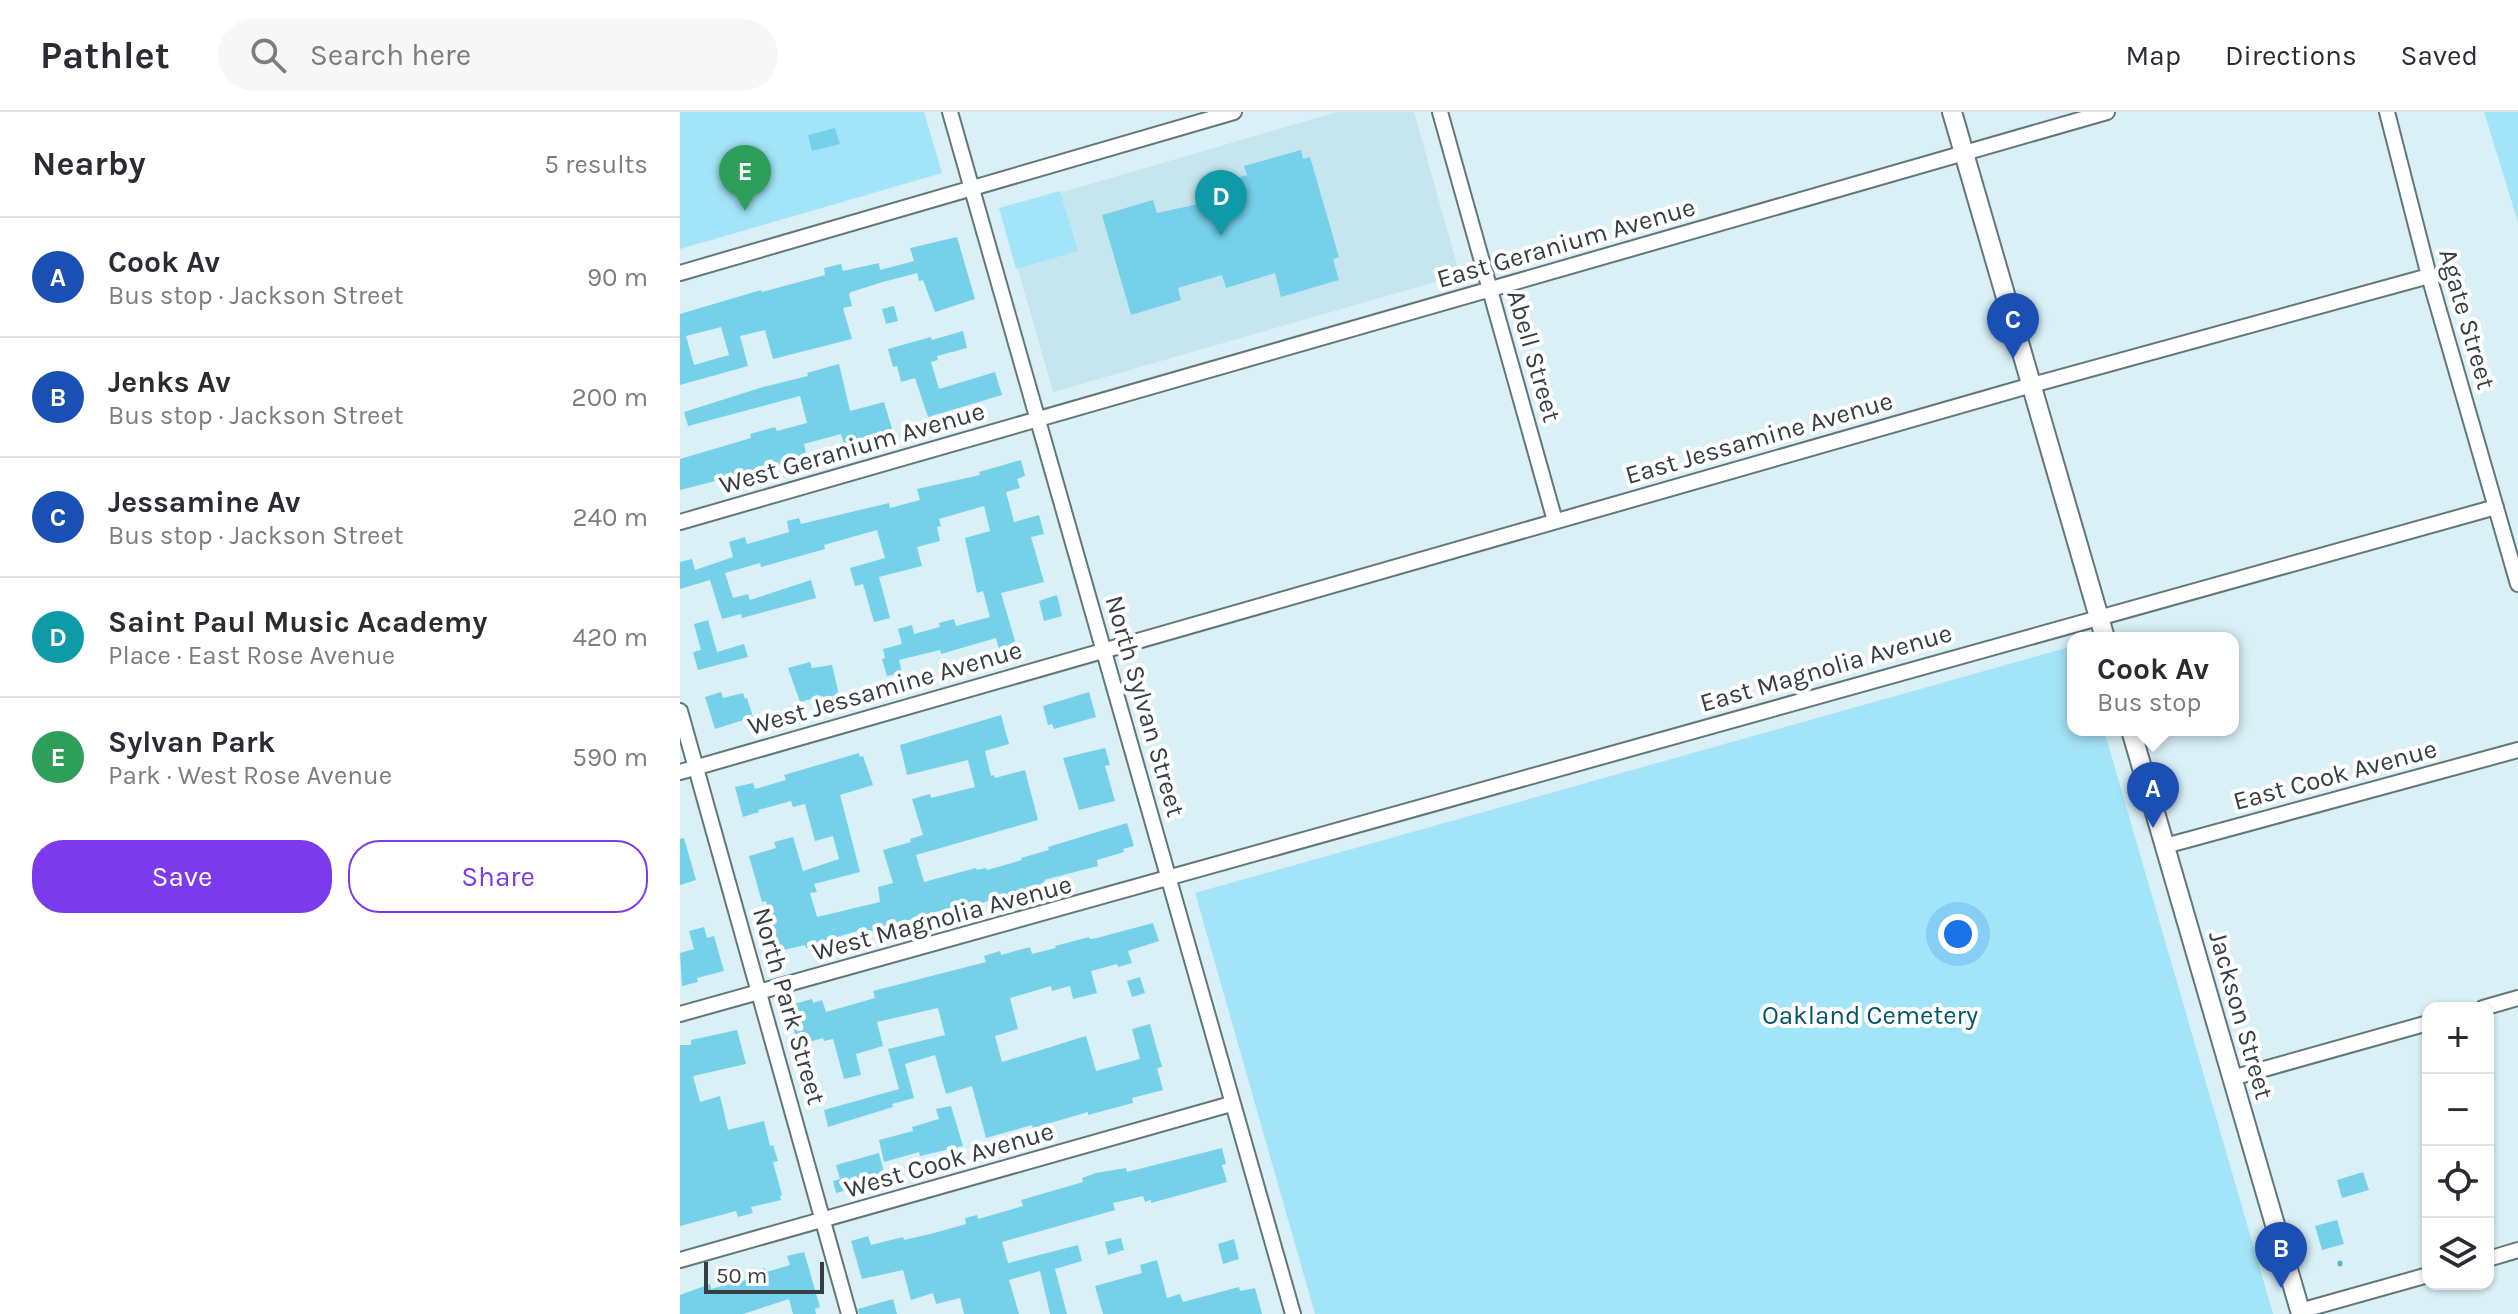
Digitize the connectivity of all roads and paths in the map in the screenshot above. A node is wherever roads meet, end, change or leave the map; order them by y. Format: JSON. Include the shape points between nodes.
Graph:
{"nodes":[{"id":1,"x":950,"y":112,"type":"edge"},
{"id":2,"x":1234,"y":112,"type":"edge"},
{"id":3,"x":1440,"y":112,"type":"edge"},
{"id":4,"x":1952,"y":112,"type":"edge"},
{"id":5,"x":2107,"y":112,"type":"edge"},
{"id":6,"x":2387,"y":112,"type":"edge"},
{"id":7,"x":1964,"y":152,"type":"junction"},
{"id":8,"x":971,"y":188,"type":"junction"},
{"id":9,"x":680,"y":273,"type":"edge"},
{"id":10,"x":2429,"y":276,"type":"junction"},
{"id":11,"x":1490,"y":291,"type":"junction"},
{"id":12,"x":2032,"y":385,"type":"junction"},
{"id":13,"x":1038,"y":420,"type":"junction"},
{"id":14,"x":2496,"y":507,"type":"junction"},
{"id":15,"x":1555,"y":521,"type":"junction"},
{"id":16,"x":680,"y":522,"type":"edge"},
{"id":17,"x":2518,"y":584,"type":"edge"},
{"id":18,"x":2098,"y":616,"type":"junction"},
{"id":19,"x":2103,"y":632,"type":"edge"},
{"id":20,"x":1104,"y":649,"type":"junction"},
{"id":21,"x":680,"y":711,"type":"edge"},
{"id":22,"x":2133,"y":736,"type":"edge"},
{"id":23,"x":2518,"y":750,"type":"edge"},
{"id":24,"x":697,"y":767,"type":"junction"},
{"id":25,"x":680,"y":772,"type":"edge"},
{"id":26,"x":2165,"y":846,"type":"junction"},
{"id":27,"x":1170,"y":879,"type":"junction"},
{"id":28,"x":759,"y":992,"type":"junction"},
{"id":29,"x":2518,"y":998,"type":"edge"},
{"id":30,"x":2494,"y":1005,"type":"edge"},
{"id":31,"x":680,"y":1014,"type":"edge"},
{"id":32,"x":2422,"y":1025,"type":"edge"},
{"id":33,"x":2232,"y":1078,"type":"junction"},
{"id":34,"x":1231,"y":1104,"type":"junction"},
{"id":35,"x":824,"y":1220,"type":"junction"},
{"id":36,"x":2518,"y":1250,"type":"edge"},
{"id":37,"x":2494,"y":1257,"type":"edge"},
{"id":38,"x":680,"y":1260,"type":"edge"},
{"id":39,"x":2422,"y":1277,"type":"edge"},
{"id":40,"x":2300,"y":1312,"type":"edge"},
{"id":41,"x":849,"y":1314,"type":"edge"},
{"id":42,"x":1293,"y":1314,"type":"edge"}],
"edges":[{"from":1,"to":8,"type":"street","name":"North Sylvan Street"},
{"from":2,"to":8,"type":"street"},
{"from":3,"to":11,"type":"street","name":"Abell Street"},
{"from":4,"to":7,"type":"street"},
{"from":5,"to":7,"type":"street","name":"East Geranium Avenue"},
{"from":6,"to":10,"type":"street","name":"Agate Street"},
{"from":7,"to":11,"type":"street","name":"East Geranium Avenue"},
{"from":7,"to":12,"type":"street"},
{"from":8,"to":9,"type":"street"},
{"from":8,"to":13,"type":"street","name":"North Sylvan Street"},
{"from":10,"to":12,"type":"street","name":"East Jessamine Avenue"},
{"from":10,"to":14,"type":"street","name":"Agate Street"},
{"from":11,"to":13,"type":"street","name":"East Geranium Avenue"},
{"from":11,"to":15,"type":"street","name":"Abell Street"},
{"from":12,"to":15,"type":"street","name":"East Jessamine Avenue"},
{"from":12,"to":18,"type":"street"},
{"from":13,"to":16,"type":"street","name":"West Geranium Avenue"},
{"from":13,"to":20,"type":"street","name":"North Sylvan Street"},
{"from":14,"to":17,"type":"street","name":"Agate Street"},
{"from":14,"to":18,"type":"street","name":"East Magnolia Avenue"},
{"from":15,"to":20,"type":"street","name":"East Jessamine Avenue"},
{"from":18,"to":19,"type":"street"},
{"from":18,"to":27,"type":"street","name":"East Magnolia Avenue"},
{"from":20,"to":24,"type":"street","name":"West Jessamine Avenue"},
{"from":20,"to":27,"type":"street","name":"North Sylvan Street"},
{"from":21,"to":24,"type":"street","name":"North Park Street"},
{"from":22,"to":26,"type":"street","name":"Jackson Street"},
{"from":23,"to":26,"type":"street","name":"East Cook Avenue"},
{"from":24,"to":25,"type":"street","name":"West Jessamine Avenue"},
{"from":24,"to":28,"type":"street","name":"North Park Street"},
{"from":26,"to":33,"type":"street","name":"Jackson Street"},
{"from":27,"to":28,"type":"street","name":"West Magnolia Avenue"},
{"from":27,"to":34,"type":"street","name":"North Sylvan Street"},
{"from":28,"to":31,"type":"street","name":"West Magnolia Avenue"},
{"from":28,"to":35,"type":"street","name":"North Park Street"},
{"from":29,"to":30,"type":"street"},
{"from":32,"to":33,"type":"street"},
{"from":33,"to":40,"type":"street","name":"Jackson Street"},
{"from":34,"to":35,"type":"street","name":"West Cook Avenue"},
{"from":34,"to":42,"type":"street","name":"North Sylvan Street"},
{"from":35,"to":38,"type":"street","name":"West Cook Avenue"},
{"from":35,"to":41,"type":"street","name":"North Park Street"},
{"from":36,"to":37,"type":"street"},
{"from":39,"to":40,"type":"street"}]}
